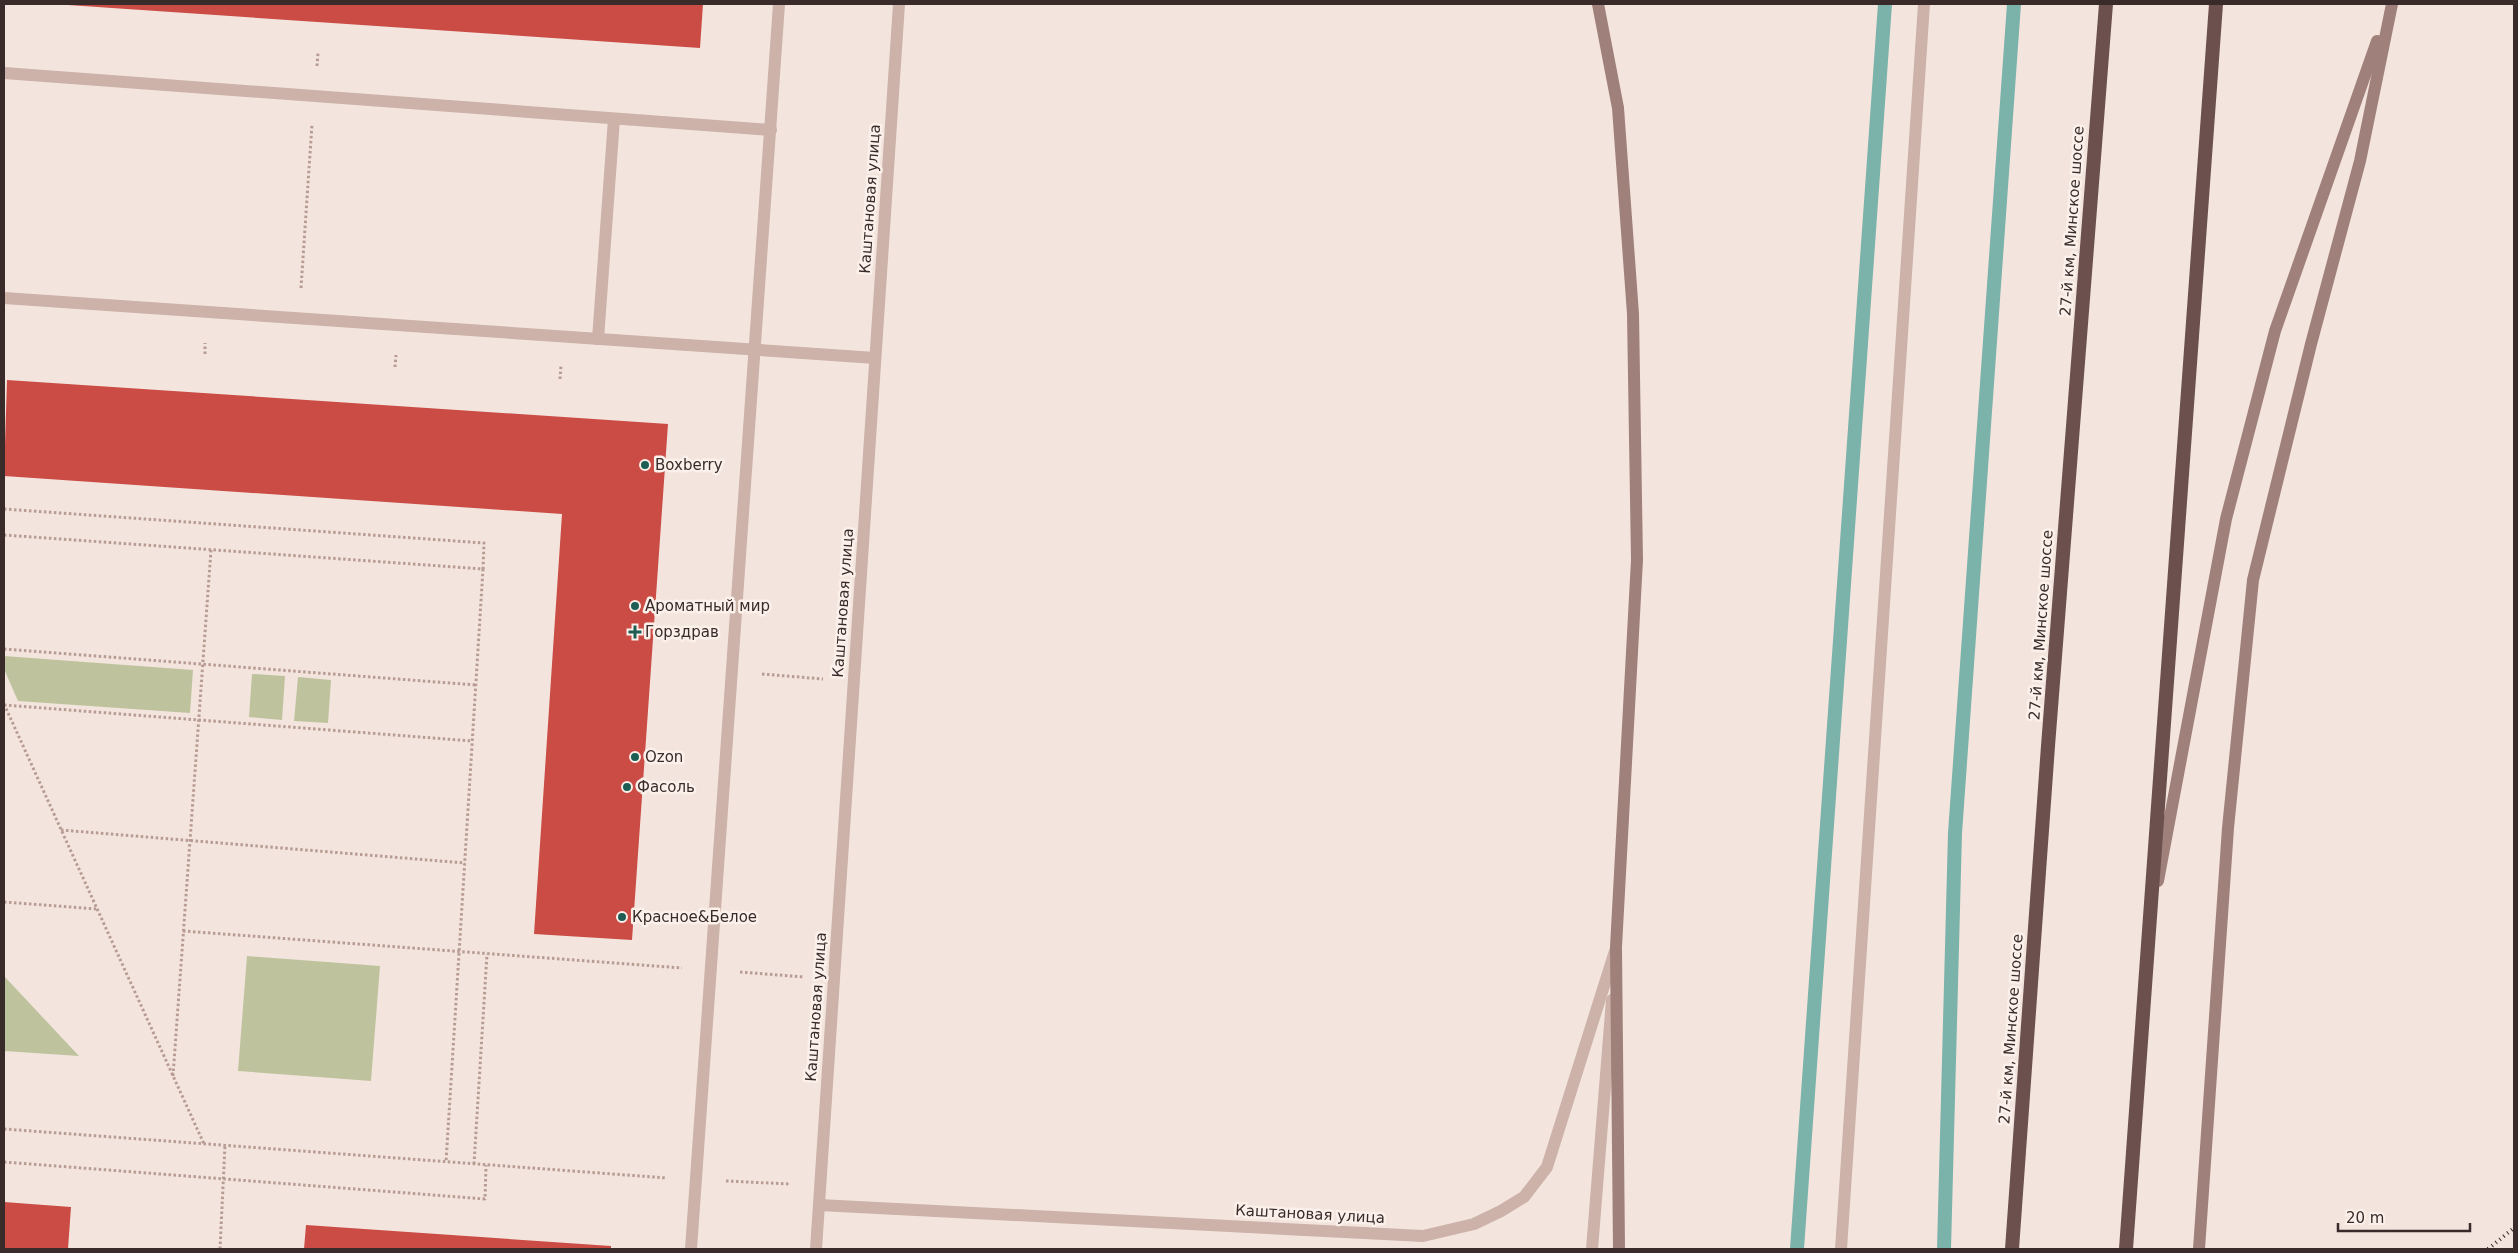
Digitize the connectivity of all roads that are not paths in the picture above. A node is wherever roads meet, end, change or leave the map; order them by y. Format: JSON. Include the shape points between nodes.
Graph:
{"nodes":[{"id":1,"x":779,"y":4,"type":"edge"},
{"id":2,"x":899,"y":4,"type":"edge"},
{"id":3,"x":1598,"y":4,"type":"edge"},
{"id":4,"x":1924,"y":4,"type":"edge"},
{"id":5,"x":2106,"y":4,"type":"edge"},
{"id":6,"x":2216,"y":4,"type":"edge"},
{"id":7,"x":2391,"y":4,"type":"edge"},
{"id":8,"x":4,"y":73,"type":"edge"},
{"id":9,"x":614,"y":119,"type":"junction"},
{"id":10,"x":770,"y":130,"type":"junction"},
{"id":11,"x":4,"y":298,"type":"edge"},
{"id":12,"x":598,"y":338,"type":"junction"},
{"id":13,"x":754,"y":349,"type":"junction"},
{"id":14,"x":875,"y":358,"type":"junction"},
{"id":15,"x":2150,"y":922,"type":"junction"},
{"id":16,"x":1616,"y":947,"type":"junction"},
{"id":17,"x":819,"y":1204,"type":"junction"},
{"id":18,"x":690,"y":1249,"type":"edge"},
{"id":19,"x":816,"y":1249,"type":"edge"},
{"id":20,"x":1592,"y":1249,"type":"edge"},
{"id":21,"x":1619,"y":1249,"type":"edge"},
{"id":22,"x":1841,"y":1249,"type":"edge"},
{"id":23,"x":2012,"y":1249,"type":"edge"},
{"id":24,"x":2126,"y":1249,"type":"edge"},
{"id":25,"x":2199,"y":1249,"type":"edge"}],
"edges":[{"from":1,"to":10,"type":"street"},
{"from":2,"to":14,"type":"street","name":"Каштановая улица"},
{"from":3,"to":16,"type":"main road","via":[[1618,108],[1634,333],[1637,560]]},
{"from":4,"to":22,"type":"street"},
{"from":5,"to":23,"type":"highway","name":"27-й км, Минское шоссе"},
{"from":6,"to":15,"type":"highway"},
{"from":7,"to":15,"type":"main road","via":[[2276,331],[2226,519]]},
{"from":7,"to":25,"type":"main road","via":[[2360,161],[2310,344],[2253,580],[2228,828]]},
{"from":8,"to":9,"type":"street"},
{"from":9,"to":10,"type":"street"},
{"from":9,"to":12,"type":"street"},
{"from":10,"to":13,"type":"street"},
{"from":11,"to":12,"type":"street"},
{"from":12,"to":13,"type":"street"},
{"from":13,"to":14,"type":"street"},
{"from":13,"to":18,"type":"street"},
{"from":14,"to":17,"type":"street","name":"Каштановая улица"},
{"from":15,"to":24,"type":"highway"},
{"from":16,"to":17,"type":"street","name":"Каштановая улица","via":[[1547,1167],[1524,1197],[1474,1224],[1423,1236]]},
{"from":16,"to":20,"type":"street"},
{"from":16,"to":21,"type":"main road"},
{"from":17,"to":19,"type":"street","name":"Каштановая улица"}]}
